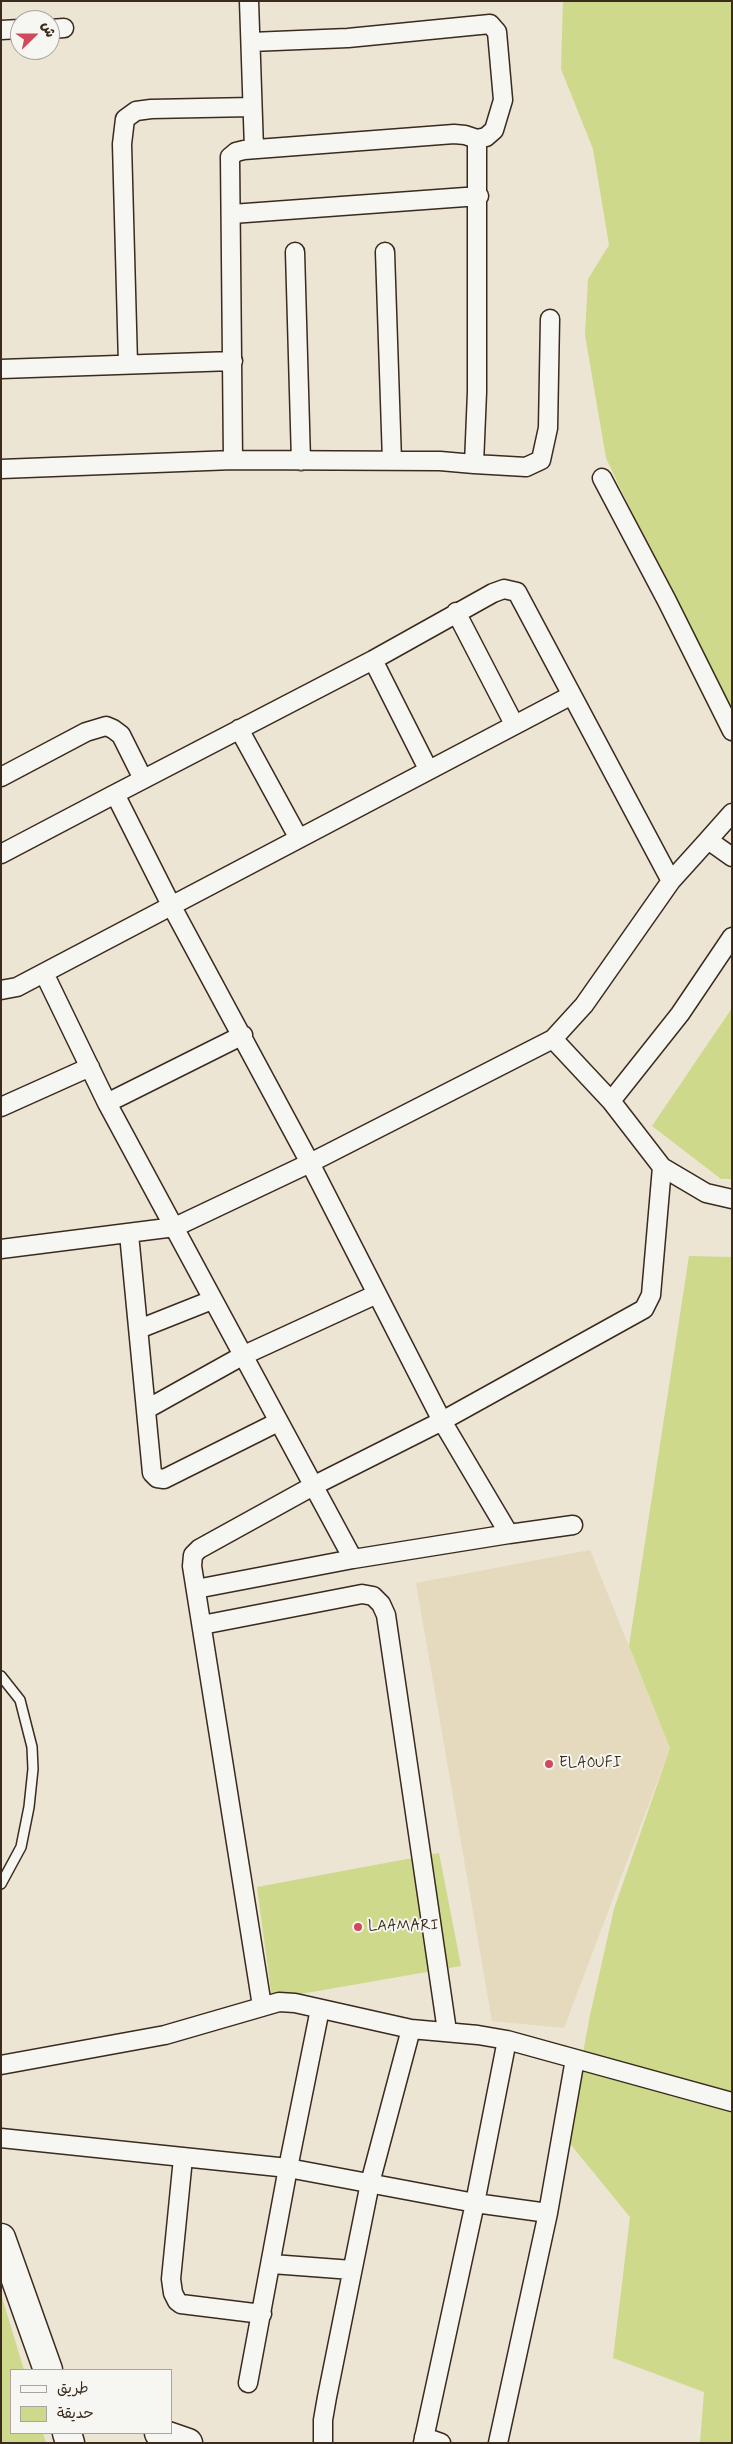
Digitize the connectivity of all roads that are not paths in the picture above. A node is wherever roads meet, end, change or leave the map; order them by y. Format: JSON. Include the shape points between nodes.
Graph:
{"nodes":[{"id":1,"x":249,"y":1,"type":"edge"},
{"id":2,"x":251,"y":42,"type":"junction"},
{"id":3,"x":252,"y":107,"type":"junction"},
{"id":4,"x":477,"y":139,"type":"junction"},
{"id":5,"x":254,"y":149,"type":"junction"},
{"id":6,"x":478,"y":196,"type":"junction"},
{"id":7,"x":232,"y":214,"type":"junction"},
{"id":8,"x":295,"y":252,"type":"dead end"},
{"id":9,"x":385,"y":252,"type":"dead end"},
{"id":10,"x":550,"y":319,"type":"dead end"},
{"id":11,"x":234,"y":361,"type":"junction"},
{"id":12,"x":128,"y":364,"type":"junction"},
{"id":13,"x":1,"y":369,"type":"edge"},
{"id":14,"x":233,"y":460,"type":"junction"},
{"id":15,"x":301,"y":460,"type":"junction"},
{"id":16,"x":392,"y":461,"type":"junction"},
{"id":17,"x":474,"y":464,"type":"junction"},
{"id":18,"x":1,"y":469,"type":"edge"},
{"id":19,"x":602,"y":478,"type":"dead end"},
{"id":20,"x":456,"y":612,"type":"junction"},
{"id":21,"x":373,"y":660,"type":"junction"},
{"id":22,"x":570,"y":696,"type":"junction"},
{"id":23,"x":514,"y":724,"type":"junction"},
{"id":24,"x":239,"y":729,"type":"junction"},
{"id":25,"x":732,"y":731,"type":"edge"},
{"id":26,"x":428,"y":769,"type":"junction"},
{"id":27,"x":1,"y":777,"type":"edge"},
{"id":28,"x":143,"y":779,"type":"junction"},
{"id":29,"x":115,"y":794,"type":"junction"},
{"id":30,"x":732,"y":813,"type":"edge"},
{"id":31,"x":298,"y":837,"type":"junction"},
{"id":32,"x":708,"y":840,"type":"junction"},
{"id":33,"x":1,"y":854,"type":"edge"},
{"id":34,"x":732,"y":857,"type":"edge"},
{"id":35,"x":670,"y":881,"type":"junction"},
{"id":36,"x":171,"y":905,"type":"junction"},
{"id":37,"x":732,"y":937,"type":"edge"},
{"id":38,"x":44,"y":973,"type":"junction"},
{"id":39,"x":1,"y":990,"type":"edge"},
{"id":40,"x":243,"y":1035,"type":"junction"},
{"id":41,"x":552,"y":1039,"type":"junction"},
{"id":42,"x":90,"y":1067,"type":"junction"},
{"id":43,"x":612,"y":1101,"type":"junction"},
{"id":44,"x":107,"y":1103,"type":"junction"},
{"id":45,"x":1,"y":1106,"type":"edge"},
{"id":46,"x":310,"y":1163,"type":"junction"},
{"id":47,"x":662,"y":1167,"type":"junction"},
{"id":48,"x":732,"y":1199,"type":"edge"},
{"id":49,"x":176,"y":1228,"type":"junction"},
{"id":50,"x":128,"y":1234,"type":"junction"},
{"id":51,"x":1,"y":1249,"type":"edge"},
{"id":52,"x":377,"y":1294,"type":"junction"},
{"id":53,"x":212,"y":1300,"type":"junction"},
{"id":54,"x":139,"y":1329,"type":"junction"},
{"id":55,"x":242,"y":1356,"type":"junction"},
{"id":56,"x":147,"y":1409,"type":"junction"},
{"id":57,"x":442,"y":1421,"type":"junction"},
{"id":58,"x":278,"y":1422,"type":"junction"},
{"id":59,"x":313,"y":1486,"type":"junction"},
{"id":60,"x":573,"y":1525,"type":"dead end"},
{"id":61,"x":509,"y":1534,"type":"junction"},
{"id":62,"x":353,"y":1559,"type":"junction"},
{"id":63,"x":196,"y":1589,"type":"junction"},
{"id":64,"x":202,"y":1625,"type":"junction"},
{"id":65,"x":1,"y":1676,"type":"edge"},
{"id":66,"x":1,"y":1884,"type":"edge"},
{"id":67,"x":262,"y":2006,"type":"junction"},
{"id":68,"x":320,"y":2009,"type":"junction"},
{"id":69,"x":411,"y":2029,"type":"junction"},
{"id":70,"x":447,"y":2031,"type":"junction"},
{"id":71,"x":507,"y":2040,"type":"junction"},
{"id":72,"x":575,"y":2059,"type":"junction"},
{"id":73,"x":1,"y":2065,"type":"edge"},
{"id":74,"x":732,"y":2102,"type":"edge"},
{"id":75,"x":1,"y":2138,"type":"edge"},
{"id":76,"x":183,"y":2158,"type":"junction"},
{"id":77,"x":288,"y":2168,"type":"junction"},
{"id":78,"x":370,"y":2183,"type":"junction"},
{"id":79,"x":475,"y":2203,"type":"junction"},
{"id":80,"x":548,"y":2213,"type":"junction"},
{"id":81,"x":1,"y":2238,"type":"edge"},
{"id":82,"x":272,"y":2264,"type":"junction"},
{"id":83,"x":352,"y":2270,"type":"junction"},
{"id":84,"x":262,"y":2314,"type":"junction"},
{"id":85,"x":50,"y":2367,"type":"edge"},
{"id":86,"x":248,"y":2383,"type":"dead end"},
{"id":87,"x":162,"y":2434,"type":"edge"},
{"id":88,"x":423,"y":2440,"type":"edge"},
{"id":89,"x":188,"y":2443,"type":"edge"},
{"id":90,"x":323,"y":2443,"type":"edge"},
{"id":91,"x":441,"y":2443,"type":"edge"},
{"id":92,"x":498,"y":2443,"type":"edge"}],
"edges":[{"from":1,"to":2,"type":"street"},
{"from":2,"to":3,"type":"street"},
{"from":2,"to":4,"type":"street","via":[[348,38],[490,24],[498,37],[503,100],[494,130]]},
{"from":3,"to":5,"type":"street"},
{"from":3,"to":12,"type":"street","via":[[151,109],[136,111],[125,119],[122,144]]},
{"from":4,"to":5,"type":"street","via":[[454,134]]},
{"from":4,"to":6,"type":"street"},
{"from":5,"to":7,"type":"street","via":[[236,152],[230,157]]},
{"from":6,"to":7,"type":"street"},
{"from":6,"to":17,"type":"street","via":[[478,392]]},
{"from":7,"to":11,"type":"street"},
{"from":8,"to":15,"type":"street"},
{"from":9,"to":16,"type":"street"},
{"from":10,"to":17,"type":"street","via":[[548,428],[541,460],[526,467]]},
{"from":11,"to":12,"type":"street"},
{"from":11,"to":14,"type":"street"},
{"from":12,"to":13,"type":"street"},
{"from":14,"to":15,"type":"street"},
{"from":14,"to":18,"type":"street"},
{"from":15,"to":16,"type":"street"},
{"from":16,"to":17,"type":"street"},
{"from":19,"to":25,"type":"street"},
{"from":20,"to":21,"type":"street"},
{"from":20,"to":22,"type":"street","via":[[504,589],[517,592]]},
{"from":20,"to":23,"type":"street"},
{"from":21,"to":24,"type":"street"},
{"from":21,"to":26,"type":"street"},
{"from":22,"to":23,"type":"street"},
{"from":22,"to":35,"type":"street"},
{"from":23,"to":26,"type":"street"},
{"from":24,"to":28,"type":"street"},
{"from":24,"to":31,"type":"street"},
{"from":26,"to":31,"type":"street"},
{"from":27,"to":28,"type":"street","via":[[86,732],[106,726],[121,735]]},
{"from":28,"to":29,"type":"street"},
{"from":29,"to":33,"type":"street"},
{"from":29,"to":36,"type":"street"},
{"from":30,"to":32,"type":"street"},
{"from":31,"to":36,"type":"street"},
{"from":32,"to":34,"type":"street"},
{"from":32,"to":35,"type":"street"},
{"from":35,"to":41,"type":"street","via":[[584,1006]]},
{"from":36,"to":38,"type":"street"},
{"from":36,"to":40,"type":"street"},
{"from":37,"to":43,"type":"street","via":[[680,1014]]},
{"from":38,"to":39,"type":"street","via":[[17,987]]},
{"from":38,"to":42,"type":"street"},
{"from":40,"to":44,"type":"street"},
{"from":40,"to":46,"type":"street"},
{"from":41,"to":43,"type":"street"},
{"from":41,"to":46,"type":"street"},
{"from":42,"to":44,"type":"street"},
{"from":42,"to":45,"type":"street"},
{"from":43,"to":47,"type":"street"},
{"from":44,"to":49,"type":"street"},
{"from":46,"to":49,"type":"street"},
{"from":46,"to":52,"type":"street"},
{"from":47,"to":48,"type":"street","via":[[706,1193]]},
{"from":47,"to":57,"type":"street","via":[[651,1295],[644,1309]]},
{"from":49,"to":50,"type":"street"},
{"from":49,"to":53,"type":"street"},
{"from":50,"to":51,"type":"street"},
{"from":50,"to":54,"type":"street"},
{"from":52,"to":55,"type":"street"},
{"from":52,"to":57,"type":"street"},
{"from":53,"to":54,"type":"street"},
{"from":53,"to":55,"type":"street"},
{"from":54,"to":56,"type":"street"},
{"from":55,"to":56,"type":"street"},
{"from":55,"to":58,"type":"street"},
{"from":56,"to":58,"type":"street","via":[[152,1473],[164,1479]]},
{"from":57,"to":59,"type":"street"},
{"from":57,"to":61,"type":"street"},
{"from":58,"to":59,"type":"street"},
{"from":59,"to":62,"type":"street"},
{"from":59,"to":63,"type":"street","via":[[199,1548],[193,1556],[192,1566]]},
{"from":60,"to":61,"type":"street"},
{"from":61,"to":62,"type":"street"},
{"from":62,"to":63,"type":"street"},
{"from":63,"to":64,"type":"street"},
{"from":64,"to":67,"type":"street"},
{"from":64,"to":70,"type":"street","via":[[362,1594],[373,1596],[381,1604],[387,1625]]},
{"from":65,"to":66,"type":"lane","via":[[20,1700],[32,1747],[33,1768],[20,1847]]},
{"from":67,"to":68,"type":"street","via":[[279,2002]]},
{"from":67,"to":73,"type":"street","via":[[165,2035]]},
{"from":68,"to":69,"type":"street"},
{"from":68,"to":77,"type":"street"},
{"from":69,"to":70,"type":"street"},
{"from":69,"to":78,"type":"street"},
{"from":70,"to":71,"type":"street"},
{"from":71,"to":72,"type":"street"},
{"from":71,"to":79,"type":"street"},
{"from":72,"to":74,"type":"street"},
{"from":72,"to":80,"type":"street"},
{"from":75,"to":76,"type":"street"},
{"from":76,"to":77,"type":"street"},
{"from":76,"to":84,"type":"street","via":[[171,2279],[177,2301]]},
{"from":77,"to":78,"type":"street"},
{"from":77,"to":82,"type":"street"},
{"from":78,"to":79,"type":"street"},
{"from":78,"to":83,"type":"street"},
{"from":79,"to":80,"type":"street"},
{"from":79,"to":88,"type":"street"},
{"from":80,"to":92,"type":"street"},
{"from":81,"to":85,"type":"main road"},
{"from":82,"to":83,"type":"street"},
{"from":82,"to":84,"type":"street"},
{"from":83,"to":90,"type":"street","via":[[325,2404]]},
{"from":84,"to":86,"type":"street"},
{"from":87,"to":89,"type":"main road"},
{"from":88,"to":91,"type":"street"}]}
